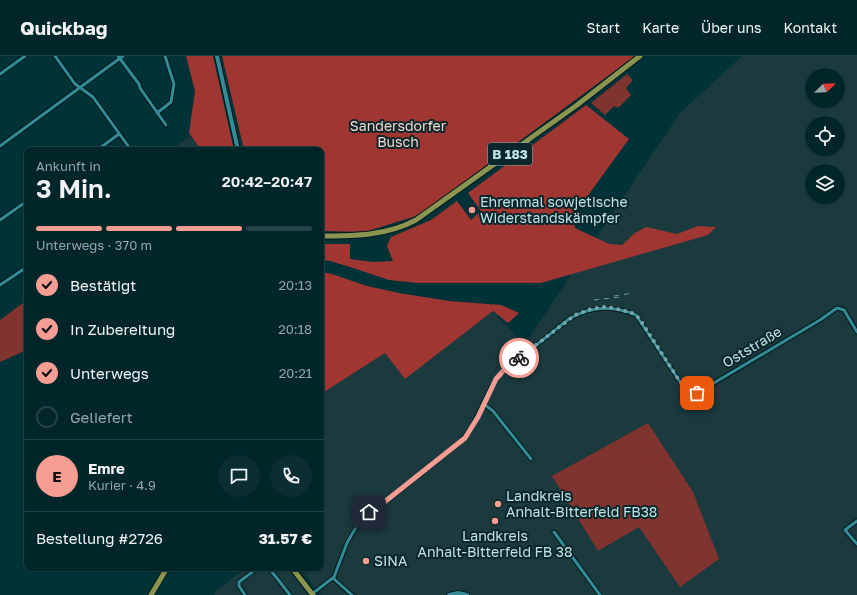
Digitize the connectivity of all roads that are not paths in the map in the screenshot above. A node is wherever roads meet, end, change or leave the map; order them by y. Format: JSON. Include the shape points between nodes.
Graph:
{"nodes":[{"id":1,"x":25,"y":56,"type":"edge"},
{"id":2,"x":55,"y":56,"type":"edge"},
{"id":3,"x":123,"y":56,"type":"edge"},
{"id":4,"x":165,"y":56,"type":"edge"},
{"id":5,"x":217,"y":56,"type":"edge"},
{"id":6,"x":640,"y":56,"type":"edge"},
{"id":7,"x":119,"y":57,"type":"edge"},
{"id":8,"x":0,"y":74,"type":"edge"},
{"id":9,"x":79,"y":88,"type":"junction"},
{"id":10,"x":158,"y":113,"type":"junction"},
{"id":11,"x":166,"y":125,"type":"dead end"},
{"id":12,"x":119,"y":134,"type":"junction"},
{"id":13,"x":0,"y":146,"type":"edge"},
{"id":14,"x":101,"y":147,"type":"edge"},
{"id":15,"x":129,"y":147,"type":"edge"},
{"id":16,"x":237,"y":147,"type":"edge"},
{"id":17,"x":24,"y":203,"type":"edge"},
{"id":18,"x":0,"y":220,"type":"edge"},
{"id":19,"x":324,"y":236,"type":"edge"},
{"id":20,"x":24,"y":269,"type":"edge"},
{"id":21,"x":0,"y":281,"type":"edge"},
{"id":22,"x":1,"y":285,"type":"edge"},
{"id":23,"x":857,"y":332,"type":"edge"},
{"id":24,"x":484,"y":404,"type":"junction"},
{"id":25,"x":530,"y":459,"type":"dead end"},
{"id":26,"x":857,"y":521,"type":"edge"},
{"id":27,"x":554,"y":532,"type":"dead end"},
{"id":28,"x":857,"y":544,"type":"edge"},
{"id":29,"x":165,"y":571,"type":"edge"},
{"id":30,"x":254,"y":571,"type":"edge"},
{"id":31,"x":271,"y":571,"type":"edge"},
{"id":32,"x":294,"y":571,"type":"edge"},
{"id":33,"x":333,"y":578,"type":"junction"},
{"id":34,"x":151,"y":595,"type":"edge"},
{"id":35,"x":246,"y":595,"type":"edge"},
{"id":36,"x":290,"y":595,"type":"edge"},
{"id":37,"x":313,"y":595,"type":"edge"},
{"id":38,"x":352,"y":595,"type":"edge"},
{"id":39,"x":449,"y":595,"type":"edge"},
{"id":40,"x":467,"y":595,"type":"edge"},
{"id":41,"x":600,"y":595,"type":"edge"}],
"edges":[{"from":1,"to":8,"type":"street"},
{"from":2,"to":9,"type":"street"},
{"from":3,"to":7,"type":"street"},
{"from":4,"to":10,"type":"street","via":[[174,84],[172,102]]},
{"from":5,"to":16,"type":"street"},
{"from":6,"to":19,"type":"main road","number":"B 183","via":[[577,105],[416,220],[378,233]]},
{"from":7,"to":9,"type":"street"},
{"from":7,"to":10,"type":"street"},
{"from":9,"to":12,"type":"street","via":[[93,97]]},
{"from":9,"to":13,"type":"street"},
{"from":10,"to":11,"type":"street"},
{"from":12,"to":14,"type":"street"},
{"from":12,"to":15,"type":"street"},
{"from":17,"to":18,"type":"street"},
{"from":20,"to":22,"type":"street"},
{"from":21,"to":22,"type":"street"},
{"from":23,"to":24,"type":"street","name":"Oststraße","via":[[845,311],[837,308],[697,393],[691,394],[686,391],[636,315],[609,307],[591,309],[569,319],[504,370],[493,384]]},
{"from":24,"to":25,"type":"street","via":[[493,411]]},
{"from":24,"to":33,"type":"street","name":"Oststraße","via":[[470,431],[458,444],[364,517],[347,543]]},
{"from":26,"to":28,"type":"street","via":[[845,530]]},
{"from":27,"to":41,"type":"street"},
{"from":29,"to":34,"type":"main road"},
{"from":30,"to":35,"type":"street","via":[[239,582]]},
{"from":31,"to":36,"type":"street"},
{"from":32,"to":37,"type":"main road"},
{"from":33,"to":37,"type":"street"},
{"from":33,"to":38,"type":"street"},
{"from":39,"to":40,"type":"street"}]}
